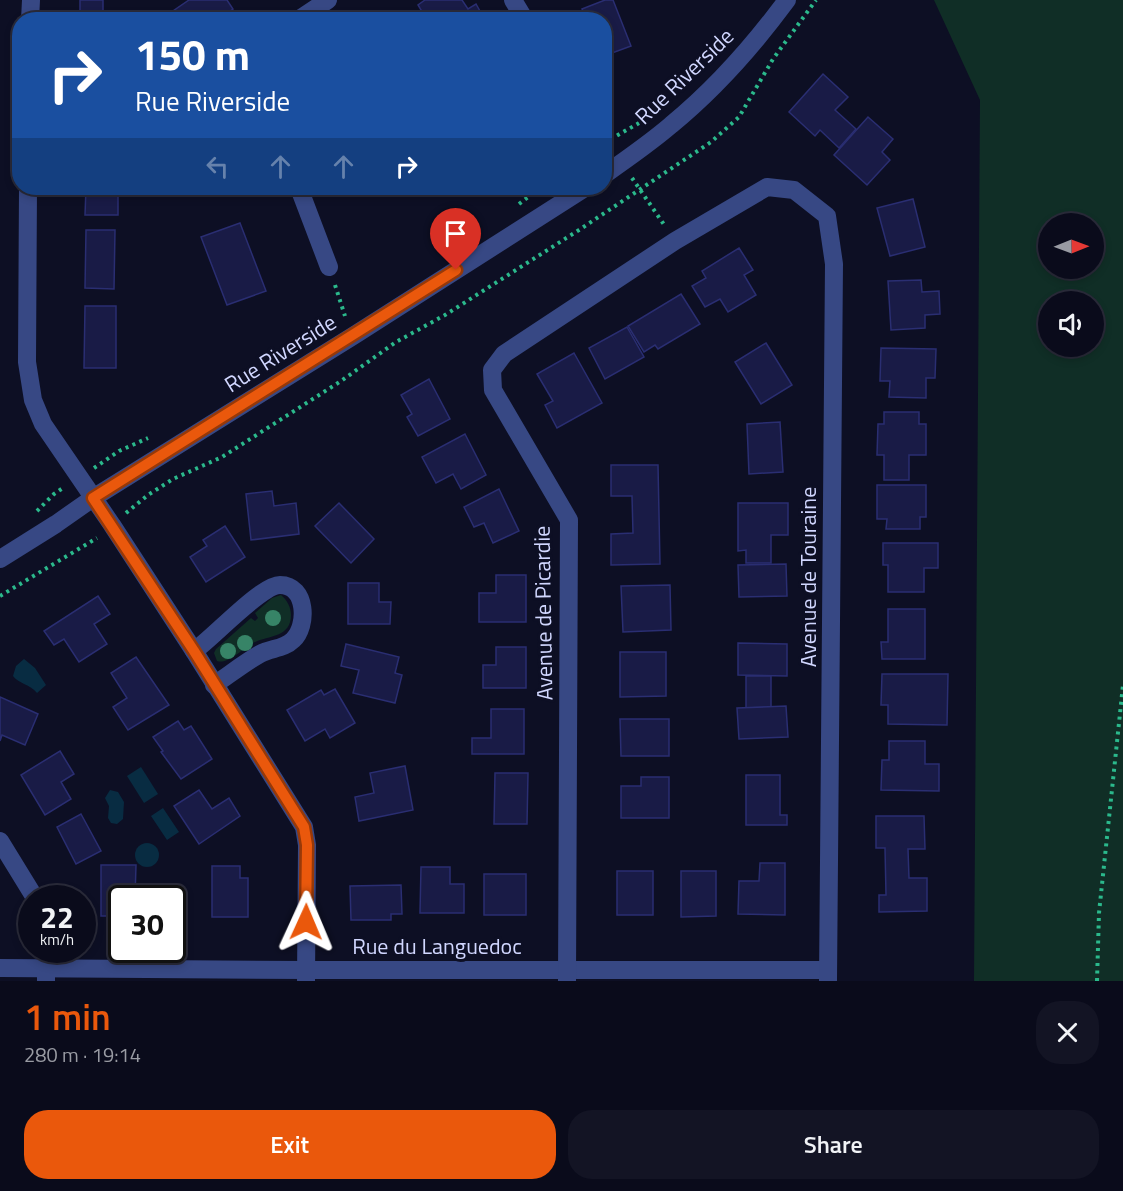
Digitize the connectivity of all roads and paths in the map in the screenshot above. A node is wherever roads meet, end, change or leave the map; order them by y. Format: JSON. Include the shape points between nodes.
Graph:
{"nodes":[{"id":1,"x":328,"y":0,"type":"edge"},
{"id":2,"x":787,"y":0,"type":"edge"},
{"id":3,"x":816,"y":0,"type":"edge"},
{"id":4,"x":310,"y":12,"type":"edge"},
{"id":5,"x":646,"y":118,"type":"dead end"},
{"id":6,"x":612,"y":138,"type":"edge"},
{"id":7,"x":612,"y":169,"type":"edge"},
{"id":8,"x":631,"y":177,"type":"dead end"},
{"id":9,"x":641,"y":190,"type":"junction"},
{"id":10,"x":794,"y":190,"type":"joint"},
{"id":11,"x":28,"y":195,"type":"edge"},
{"id":12,"x":302,"y":195,"type":"edge"},
{"id":13,"x":574,"y":195,"type":"edge"},
{"id":14,"x":668,"y":229,"type":"dead end"},
{"id":15,"x":329,"y":267,"type":"joint"},
{"id":16,"x":345,"y":316,"type":"dead end"},
{"id":17,"x":66,"y":487,"type":"dead end"},
{"id":18,"x":93,"y":498,"type":"junction"},
{"id":19,"x":34,"y":513,"type":"dead end"},
{"id":20,"x":126,"y":513,"type":"dead end"},
{"id":21,"x":100,"y":536,"type":"dead end"},
{"id":22,"x":0,"y":559,"type":"edge"},
{"id":23,"x":0,"y":597,"type":"edge"},
{"id":24,"x":194,"y":651,"type":"junction"},
{"id":25,"x":214,"y":685,"type":"junction"},
{"id":26,"x":1123,"y":685,"type":"edge"},
{"id":27,"x":0,"y":841,"type":"edge"},
{"id":28,"x":27,"y":885,"type":"edge"},
{"id":29,"x":0,"y":968,"type":"edge"},
{"id":30,"x":46,"y":975,"type":"edge"},
{"id":31,"x":567,"y":975,"type":"edge"},
{"id":32,"x":828,"y":975,"type":"edge"},
{"id":33,"x":306,"y":976,"type":"edge"},
{"id":34,"x":1097,"y":981,"type":"edge"}],
"edges":[{"from":1,"to":4,"type":"street"},
{"from":2,"to":7,"type":"street","name":"Rue Riverside","via":[[705,95]]},
{"from":3,"to":9,"type":"path","via":[[732,125]]},
{"from":5,"to":6,"type":"path","name":"Rue Riverside"},
{"from":8,"to":9,"type":"path"},
{"from":9,"to":14,"type":"path"},
{"from":9,"to":20,"type":"path","via":[[396,342],[222,457],[173,479]]},
{"from":10,"to":31,"type":"street","name":"Avenue de Picardie","via":[[767,187],[685,235],[504,354],[492,370],[493,390],[569,520]]},
{"from":10,"to":32,"type":"street","name":"Avenue de Touraine","via":[[827,216],[834,264]]},
{"from":11,"to":18,"type":"street","via":[[27,353],[31,388],[43,424]]},
{"from":12,"to":15,"type":"street"},
{"from":13,"to":18,"type":"street","name":"Rue Riverside"},
{"from":15,"to":16,"type":"path"},
{"from":17,"to":19,"type":"path"},
{"from":18,"to":22,"type":"street","name":"Rue Riverside"},
{"from":18,"to":24,"type":"street"},
{"from":21,"to":23,"type":"path"},
{"from":24,"to":25,"type":"street"},
{"from":24,"to":25,"type":"street","via":[[265,589],[286,586],[298,595],[302,620],[291,643],[262,653]]},
{"from":25,"to":33,"type":"street","via":[[304,827]]},
{"from":26,"to":34,"type":"path","via":[[1099,913]]},
{"from":27,"to":28,"type":"street"},
{"from":29,"to":30,"type":"street","name":"Rue du Languedoc"},
{"from":30,"to":33,"type":"street","name":"Rue du Languedoc"},
{"from":31,"to":32,"type":"street","name":"Rue du Languedoc"},
{"from":31,"to":33,"type":"street","name":"Rue du Languedoc"}]}
